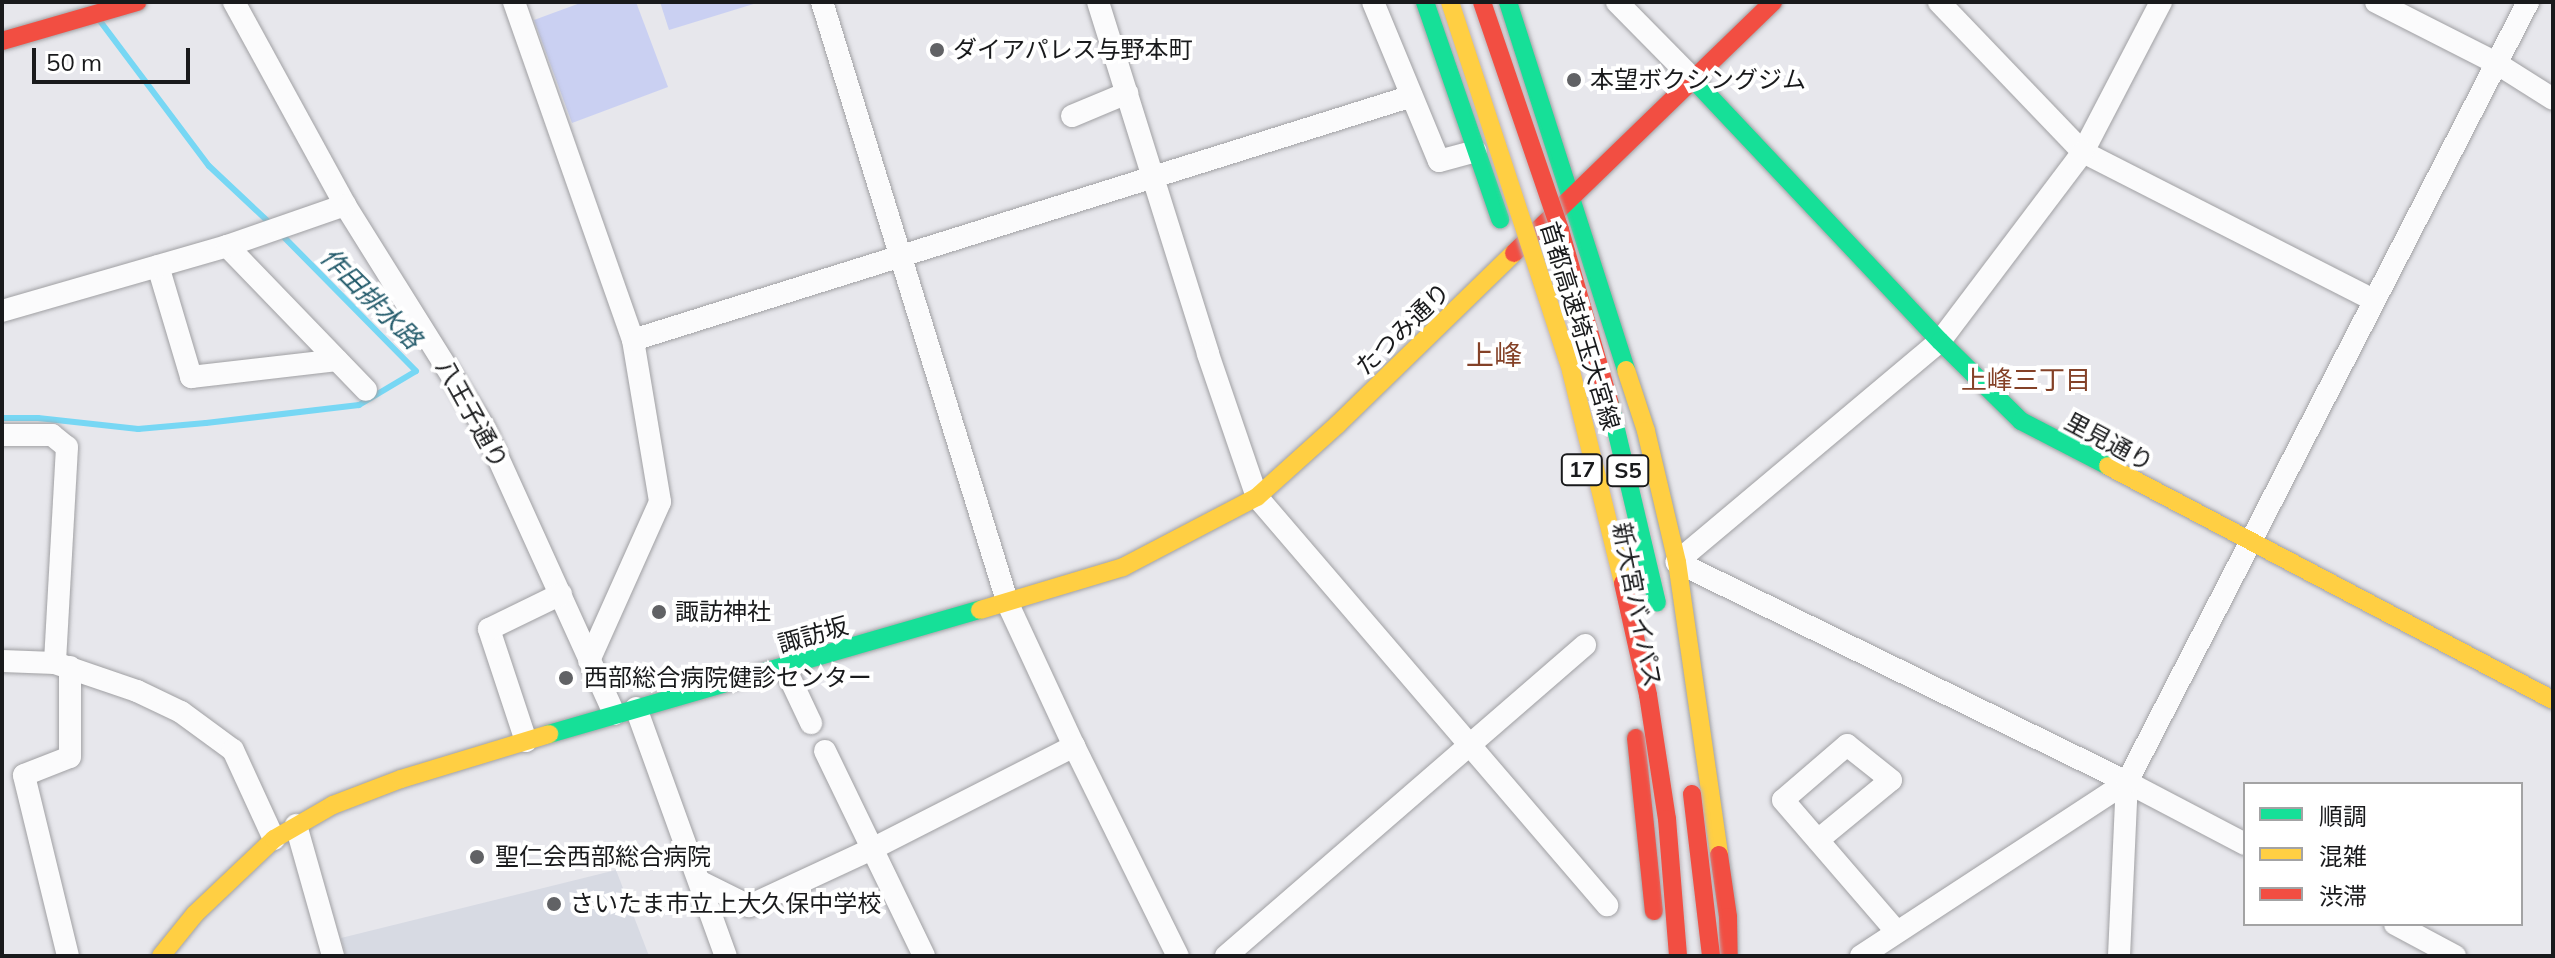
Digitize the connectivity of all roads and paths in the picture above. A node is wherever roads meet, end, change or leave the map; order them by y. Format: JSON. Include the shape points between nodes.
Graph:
{"nodes":[{"id":1,"x":137,"y":2,"type":"edge"},
{"id":2,"x":234,"y":2,"type":"edge"},
{"id":3,"x":514,"y":2,"type":"edge"},
{"id":4,"x":822,"y":2,"type":"edge"},
{"id":5,"x":1098,"y":2,"type":"edge"},
{"id":6,"x":1373,"y":2,"type":"edge"},
{"id":7,"x":1425,"y":2,"type":"edge"},
{"id":8,"x":1450,"y":2,"type":"edge"},
{"id":9,"x":1482,"y":2,"type":"edge"},
{"id":10,"x":1508,"y":2,"type":"edge"},
{"id":11,"x":1617,"y":2,"type":"edge"},
{"id":12,"x":1773,"y":2,"type":"edge"},
{"id":13,"x":1939,"y":2,"type":"edge"},
{"id":14,"x":2161,"y":2,"type":"edge"},
{"id":15,"x":2376,"y":2,"type":"edge"},
{"id":16,"x":2528,"y":2,"type":"edge"},
{"id":17,"x":98,"y":7,"type":"edge"},
{"id":18,"x":2,"y":41,"type":"edge"},
{"id":19,"x":2496,"y":63,"type":"junction"},
{"id":20,"x":1693,"y":79,"type":"junction"},
{"id":21,"x":1127,"y":93,"type":"junction"},
{"id":22,"x":1412,"y":96,"type":"junction"},
{"id":23,"x":2553,"y":99,"type":"edge"},
{"id":24,"x":1072,"y":116,"type":"dead end"},
{"id":25,"x":1476,"y":151,"type":"junction"},
{"id":26,"x":2083,"y":152,"type":"junction"},
{"id":27,"x":1153,"y":177,"type":"junction"},
{"id":28,"x":1572,"y":200,"type":"junction"},
{"id":29,"x":345,"y":205,"type":"junction"},
{"id":30,"x":227,"y":246,"type":"junction"},
{"id":31,"x":900,"y":255,"type":"junction"},
{"id":32,"x":1515,"y":264,"type":"junction"},
{"id":33,"x":158,"y":266,"type":"junction"},
{"id":34,"x":2374,"y":300,"type":"junction"},
{"id":35,"x":2,"y":311,"type":"edge"},
{"id":36,"x":633,"y":340,"type":"junction"},
{"id":37,"x":1940,"y":341,"type":"junction"},
{"id":38,"x":337,"y":360,"type":"junction"},
{"id":39,"x":366,"y":390,"type":"dead end"},
{"id":40,"x":1557,"y":394,"type":"dead end"},
{"id":41,"x":2,"y":435,"type":"edge"},
{"id":42,"x":1257,"y":497,"type":"junction"},
{"id":43,"x":2250,"y":544,"type":"junction"},
{"id":44,"x":1677,"y":562,"type":"junction"},
{"id":45,"x":561,"y":594,"type":"junction"},
{"id":46,"x":1008,"y":604,"type":"junction"},
{"id":47,"x":1660,"y":620,"type":"dead end"},
{"id":48,"x":1585,"y":645,"type":"dead end"},
{"id":49,"x":2,"y":661,"type":"edge"},
{"id":50,"x":589,"y":661,"type":"junction"},
{"id":51,"x":62,"y":665,"type":"junction"},
{"id":52,"x":785,"y":668,"type":"junction"},
{"id":53,"x":2553,"y":700,"type":"edge"},
{"id":54,"x":636,"y":708,"type":"junction"},
{"id":55,"x":614,"y":714,"type":"junction"},
{"id":56,"x":811,"y":723,"type":"dead end"},
{"id":57,"x":526,"y":741,"type":"junction"},
{"id":58,"x":1074,"y":746,"type":"junction"},
{"id":59,"x":1469,"y":747,"type":"junction"},
{"id":60,"x":825,"y":751,"type":"dead end"},
{"id":61,"x":1687,"y":766,"type":"dead end"},
{"id":62,"x":24,"y":775,"type":"junction"},
{"id":63,"x":2,"y":782,"type":"edge"},
{"id":64,"x":2127,"y":782,"type":"junction"},
{"id":65,"x":296,"y":825,"type":"junction"},
{"id":66,"x":274,"y":839,"type":"junction"},
{"id":67,"x":1818,"y":840,"type":"junction"},
{"id":68,"x":2243,"y":843,"type":"edge"},
{"id":69,"x":872,"y":849,"type":"junction"},
{"id":70,"x":701,"y":882,"type":"junction"},
{"id":71,"x":1607,"y":905,"type":"dead end"},
{"id":72,"x":1728,"y":917,"type":"junction"},
{"id":73,"x":1656,"y":925,"type":"dead end"},
{"id":74,"x":2399,"y":926,"type":"edge"},
{"id":75,"x":1897,"y":932,"type":"junction"},
{"id":76,"x":68,"y":956,"type":"edge"},
{"id":77,"x":161,"y":956,"type":"edge"},
{"id":78,"x":333,"y":956,"type":"edge"},
{"id":79,"x":726,"y":956,"type":"edge"},
{"id":80,"x":924,"y":956,"type":"edge"},
{"id":81,"x":1178,"y":956,"type":"edge"},
{"id":82,"x":1226,"y":956,"type":"edge"},
{"id":83,"x":1678,"y":956,"type":"edge"},
{"id":84,"x":1711,"y":956,"type":"edge"},
{"id":85,"x":1729,"y":956,"type":"edge"},
{"id":86,"x":1737,"y":956,"type":"edge"},
{"id":87,"x":1861,"y":956,"type":"edge"},
{"id":88,"x":2119,"y":956,"type":"edge"},
{"id":89,"x":2455,"y":956,"type":"edge"}],
"edges":[{"from":1,"to":17,"type":"main road"},
{"from":2,"to":29,"type":"street","name":"八王子通り"},
{"from":3,"to":36,"type":"street"},
{"from":4,"to":31,"type":"street"},
{"from":5,"to":21,"type":"street"},
{"from":6,"to":22,"type":"street"},
{"from":7,"to":25,"type":"main road"},
{"from":8,"to":83,"type":"main road","name":"首都高速埼玉大宮線","number":"S5","bridge":true,"via":[[1550,302],[1604,499],[1648,695],[1667,819]]},
{"from":9,"to":47,"type":"main road","name":"首都高速埼玉大宮線","number":"S5","bridge":true,"via":[[1599,362]]},
{"from":10,"to":28,"type":"main road","name":"新大宮バイパス"},
{"from":11,"to":20,"type":"street"},
{"from":12,"to":20,"type":"main road","name":"たつみ通り"},
{"from":13,"to":26,"type":"street"},
{"from":14,"to":26,"type":"street"},
{"from":15,"to":19,"type":"street"},
{"from":16,"to":19,"type":"street"},
{"from":17,"to":18,"type":"main road"},
{"from":19,"to":23,"type":"street"},
{"from":19,"to":34,"type":"street"},
{"from":20,"to":28,"type":"main road","name":"たつみ通り"},
{"from":20,"to":37,"type":"main road","name":"里見通り"},
{"from":21,"to":24,"type":"street"},
{"from":21,"to":27,"type":"street"},
{"from":22,"to":25,"type":"street","via":[[1439,161]]},
{"from":22,"to":27,"type":"street"},
{"from":25,"to":32,"type":"main road"},
{"from":26,"to":34,"type":"street"},
{"from":26,"to":37,"type":"street"},
{"from":27,"to":31,"type":"street"},
{"from":27,"to":42,"type":"street"},
{"from":28,"to":32,"type":"main road","name":"たつみ通り"},
{"from":28,"to":44,"type":"main road","name":"新大宮バイパス","via":[[1646,431]]},
{"from":29,"to":30,"type":"street"},
{"from":29,"to":45,"type":"street","name":"八王子通り","via":[[485,429]]},
{"from":30,"to":33,"type":"street"},
{"from":30,"to":38,"type":"street"},
{"from":31,"to":36,"type":"street"},
{"from":31,"to":46,"type":"street"},
{"from":32,"to":42,"type":"main road","name":"たつみ通り"},
{"from":33,"to":35,"type":"street"},
{"from":33,"to":38,"type":"street","via":[[191,377]]},
{"from":34,"to":43,"type":"street"},
{"from":36,"to":50,"type":"street","via":[[660,502]]},
{"from":37,"to":43,"type":"main road","name":"里見通り","via":[[2021,421]]},
{"from":37,"to":44,"type":"street"},
{"from":38,"to":39,"type":"street"},
{"from":40,"to":73,"type":"main road","name":"新大宮バイパス","number":"17","via":[[1595,509],[1633,711]]},
{"from":41,"to":51,"type":"street","via":[[52,435],[67,447]]},
{"from":42,"to":46,"type":"main road","name":"たつみ通り","via":[[1134,563]]},
{"from":42,"to":59,"type":"street"},
{"from":43,"to":53,"type":"main road","name":"里見通り"},
{"from":43,"to":64,"type":"street"},
{"from":44,"to":64,"type":"street"},
{"from":44,"to":72,"type":"main road","name":"新大宮バイパス"},
{"from":45,"to":50,"type":"street","name":"八王子通り"},
{"from":45,"to":57,"type":"street","via":[[489,629]]},
{"from":46,"to":52,"type":"main road","name":"諏訪坂"},
{"from":46,"to":58,"type":"street"},
{"from":48,"to":59,"type":"street"},
{"from":49,"to":51,"type":"street"},
{"from":50,"to":55,"type":"street","name":"八王子通り"},
{"from":51,"to":62,"type":"street","via":[[70,757]]},
{"from":51,"to":66,"type":"street","via":[[181,712],[233,750]]},
{"from":52,"to":54,"type":"main road","name":"諏訪坂"},
{"from":52,"to":56,"type":"street"},
{"from":54,"to":55,"type":"main road","name":"諏訪坂"},
{"from":54,"to":70,"type":"street"},
{"from":55,"to":57,"type":"main road","name":"諏訪坂"},
{"from":57,"to":65,"type":"main road","name":"諏訪坂","via":[[401,779]]},
{"from":58,"to":69,"type":"street"},
{"from":58,"to":81,"type":"street"},
{"from":59,"to":71,"type":"street"},
{"from":59,"to":82,"type":"street"},
{"from":60,"to":69,"type":"street"},
{"from":61,"to":84,"type":"main road","bridge":true},
{"from":62,"to":63,"type":"street"},
{"from":62,"to":76,"type":"street"},
{"from":64,"to":68,"type":"street"},
{"from":64,"to":75,"type":"street"},
{"from":64,"to":88,"type":"street"},
{"from":65,"to":66,"type":"main road","name":"諏訪坂"},
{"from":65,"to":78,"type":"street"},
{"from":66,"to":77,"type":"main road","name":"諏訪坂","via":[[195,914]]},
{"from":67,"to":67,"type":"street","via":[[1783,800],[1847,745],[1891,780]]},
{"from":67,"to":75,"type":"street"},
{"from":69,"to":70,"type":"street","via":[[749,906]]},
{"from":69,"to":80,"type":"street"},
{"from":70,"to":79,"type":"street"},
{"from":72,"to":85,"type":"main road","name":"新大宮バイパス"},
{"from":72,"to":86,"type":"main road"},
{"from":74,"to":89,"type":"street"},
{"from":75,"to":87,"type":"street"}]}
